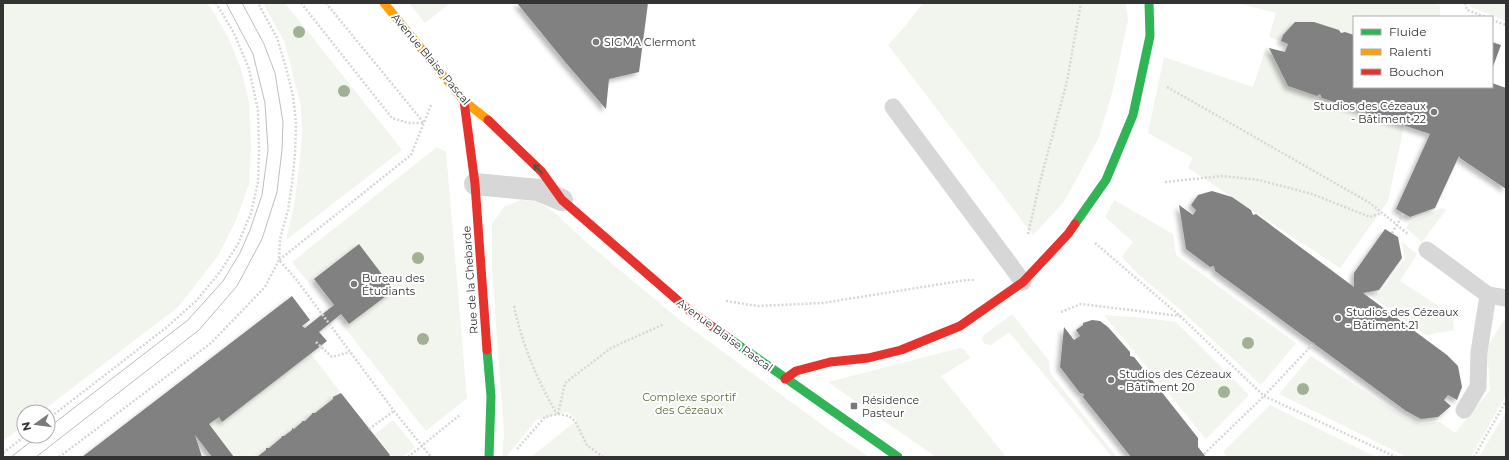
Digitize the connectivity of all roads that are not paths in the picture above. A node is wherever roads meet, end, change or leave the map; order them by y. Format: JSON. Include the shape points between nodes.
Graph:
{"nodes":[{"id":1,"x":384,"y":3,"type":"edge"},
{"id":2,"x":1149,"y":3,"type":"edge"},
{"id":3,"x":464,"y":101,"type":"junction"},
{"id":4,"x":893,"y":107,"type":"dead end"},
{"id":5,"x":475,"y":184,"type":"junction"},
{"id":6,"x":562,"y":200,"type":"junction"},
{"id":7,"x":1426,"y":250,"type":"road end"},
{"id":8,"x":1026,"y":279,"type":"junction"},
{"id":9,"x":1488,"y":295,"type":"junction"},
{"id":10,"x":1506,"y":298,"type":"edge"},
{"id":11,"x":785,"y":378,"type":"junction"},
{"id":12,"x":1464,"y":410,"type":"dead end"},
{"id":13,"x":489,"y":457,"type":"edge"},
{"id":14,"x":898,"y":457,"type":"edge"}],
"edges":[{"from":1,"to":3,"type":"street","name":"Avenue Blaise Pascal"},
{"from":2,"to":8,"type":"street","via":[[1150,36],[1133,114],[1106,180],[1075,226]]},
{"from":3,"to":5,"type":"street","name":"Rue de la Chebarde"},
{"from":6,"to":3,"type":"street","name":"Avenue Blaise Pascal","one_way":true,"via":[[542,172]]},
{"from":4,"to":8,"type":"lane"},
{"from":5,"to":6,"type":"street","name":"Avenue Blaise Pascal","via":[[538,190]]},
{"from":5,"to":13,"type":"street","name":"Rue de la Chebarde","via":[[491,396]]},
{"from":6,"to":11,"type":"street","name":"Avenue Blaise Pascal","via":[[690,311]]},
{"from":7,"to":9,"type":"lane"},
{"from":8,"to":11,"type":"street","via":[[960,326],[901,350],[868,358],[830,362],[796,371]]},
{"from":9,"to":10,"type":"lane"},
{"from":9,"to":12,"type":"lane","via":[[1479,352],[1478,387]]},
{"from":11,"to":14,"type":"street","name":"Avenue Blaise Pascal"}]}
